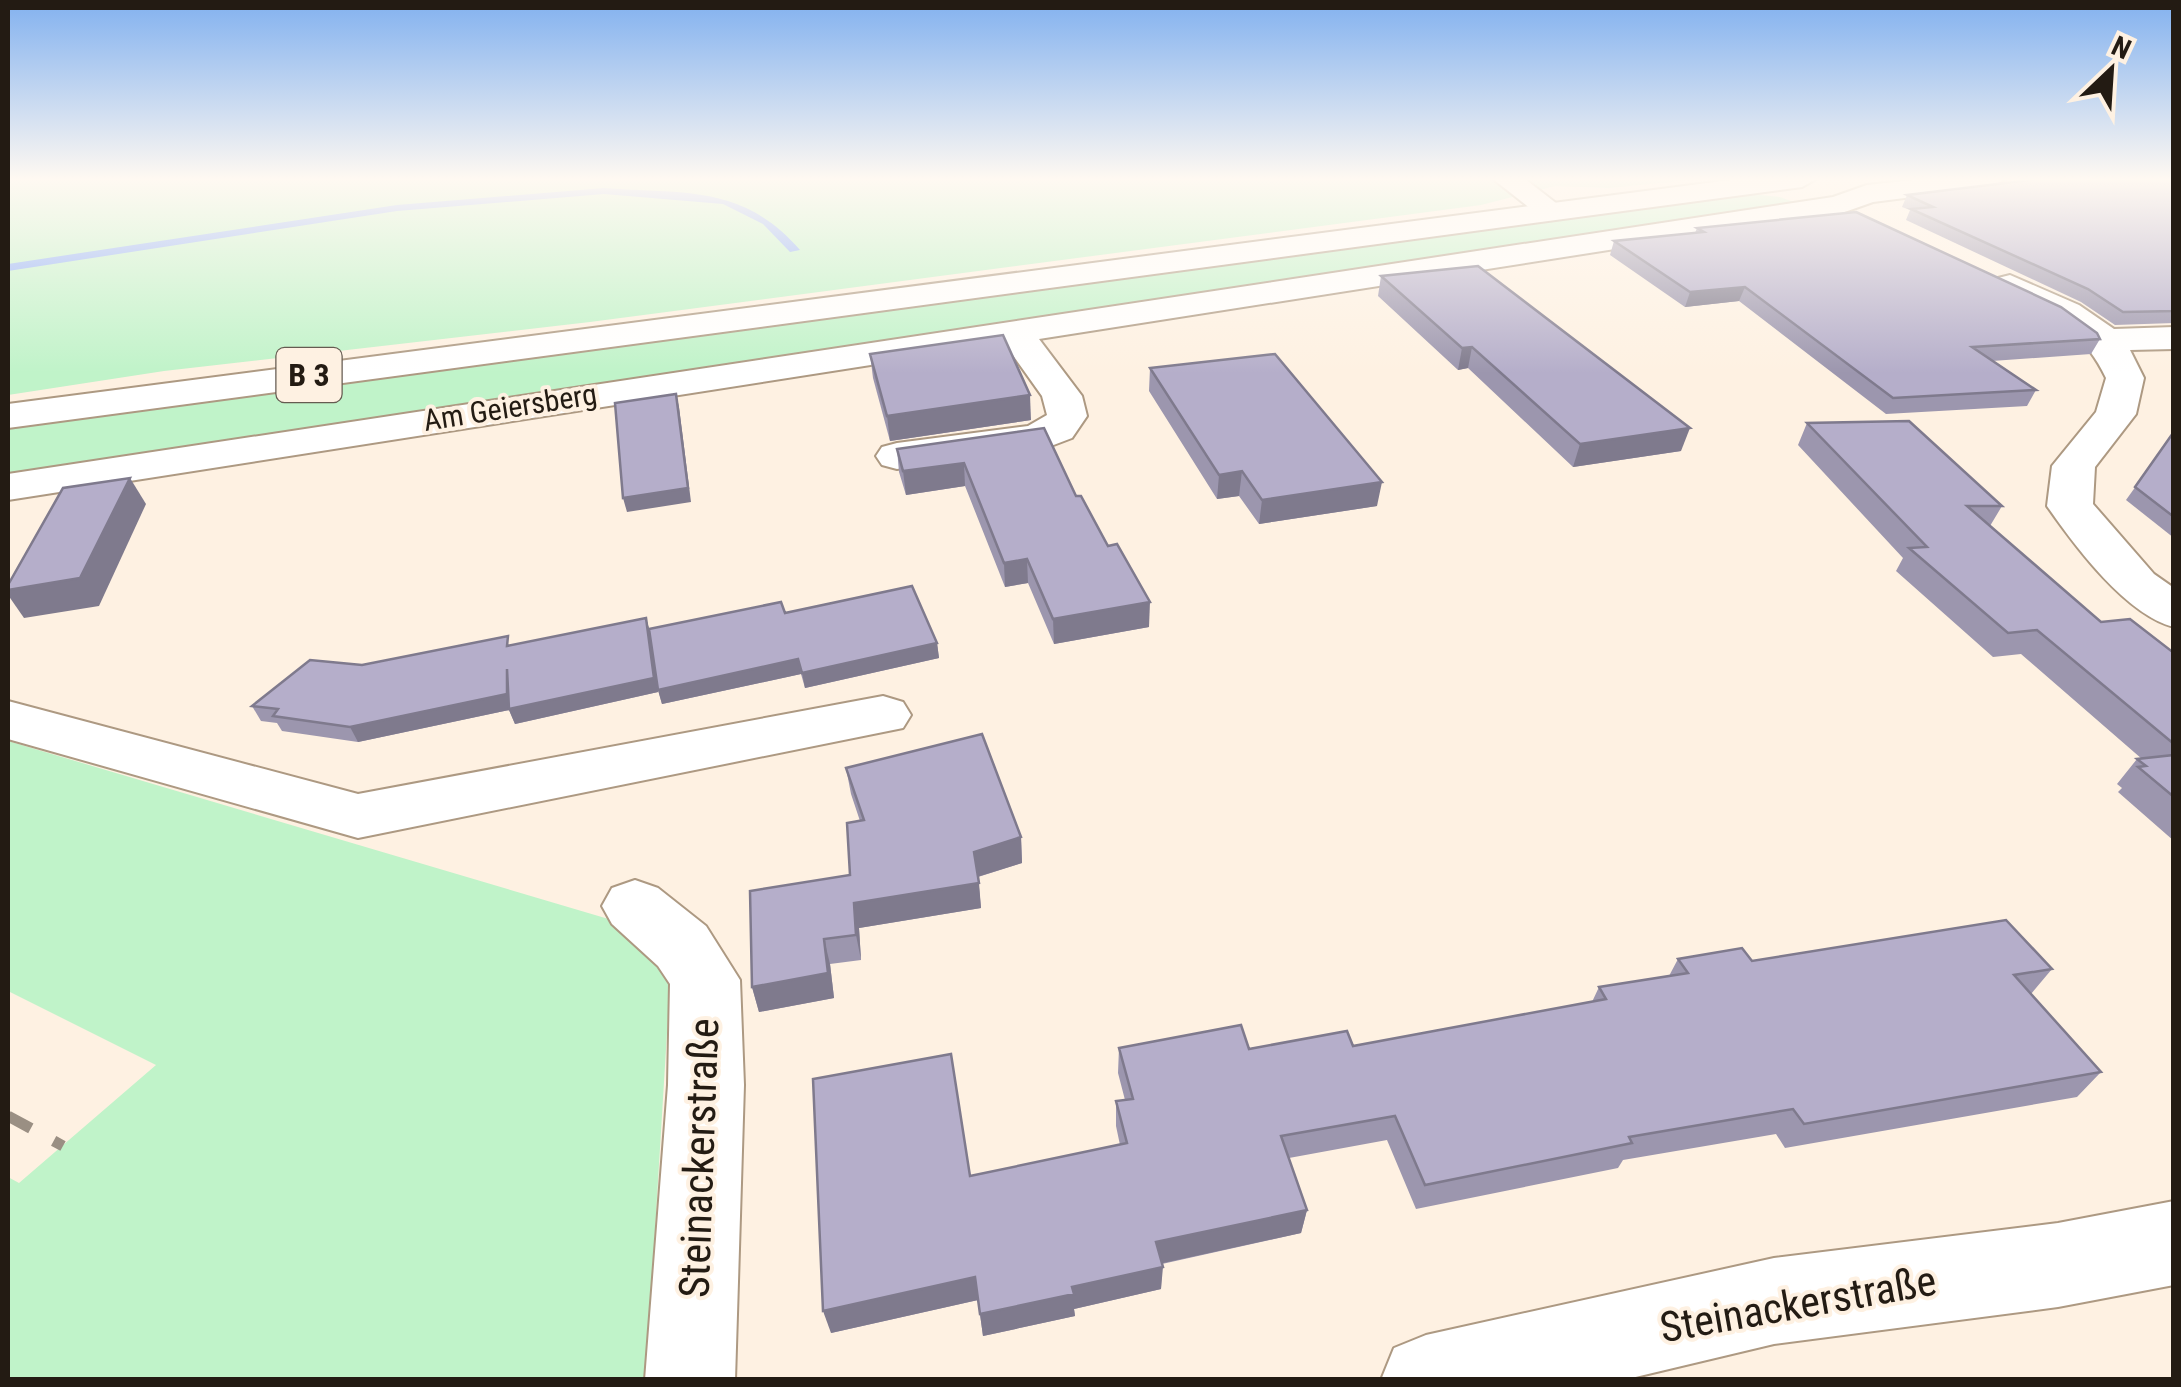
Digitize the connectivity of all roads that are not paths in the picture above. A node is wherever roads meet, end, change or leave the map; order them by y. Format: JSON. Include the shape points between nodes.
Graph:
{"nodes":[{"id":1,"x":1298,"y":244,"type":"edge"},
{"id":2,"x":1583,"y":244,"type":"edge"},
{"id":3,"x":1980,"y":271,"type":"edge"},
{"id":4,"x":1014,"y":330,"type":"junction"},
{"id":5,"x":2174,"y":338,"type":"edge"},
{"id":6,"x":2106,"y":340,"type":"junction"},
{"id":7,"x":8,"y":416,"type":"edge"},
{"id":8,"x":897,"y":456,"type":"edge"},
{"id":9,"x":8,"y":487,"type":"edge"},
{"id":10,"x":2161,"y":593,"type":"edge"},
{"id":11,"x":882,"y":714,"type":"dead end"},
{"id":12,"x":8,"y":720,"type":"edge"},
{"id":13,"x":635,"y":906,"type":"dead end"},
{"id":14,"x":2174,"y":1243,"type":"edge"},
{"id":15,"x":690,"y":1380,"type":"edge"},
{"id":16,"x":1426,"y":1380,"type":"edge"}],
"edges":[{"from":1,"to":7,"type":"street","number":"B 3"},
{"from":2,"to":4,"type":"street","name":"Am Geiersberg"},
{"from":3,"to":6,"type":"street","via":[[2067,312]]},
{"from":4,"to":8,"type":"street","via":[[1062,396],[1066,416],[1057,429]]},
{"from":4,"to":9,"type":"street","name":"Am Geiersberg"},
{"from":5,"to":6,"type":"street"},
{"from":6,"to":10,"type":"street","via":[[2125,378],[2116,414],[2074,466],[2070,506]]},
{"from":11,"to":12,"type":"street","via":[[358,816]]},
{"from":13,"to":15,"type":"street","name":"Steinackerstraße","via":[[682,946],[705,980]]},
{"from":14,"to":16,"type":"street","name":"Steinackerstraße","via":[[2058,1265],[1774,1301]]}]}
